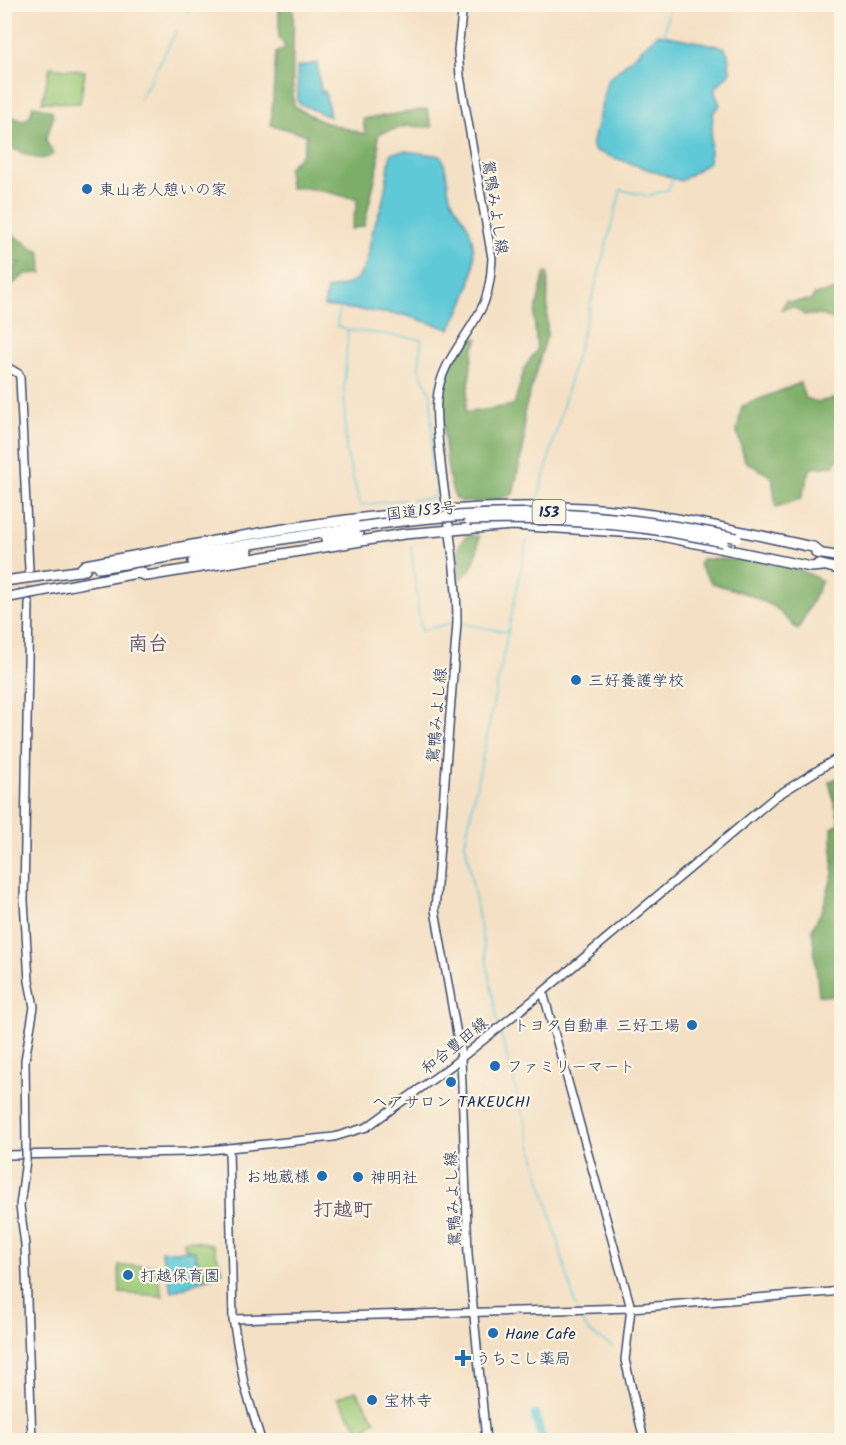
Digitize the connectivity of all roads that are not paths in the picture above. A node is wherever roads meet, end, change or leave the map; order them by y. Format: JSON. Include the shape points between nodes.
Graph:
{"nodes":[{"id":1,"x":463,"y":4,"type":"edge"},
{"id":2,"x":4,"y":365,"type":"edge"},
{"id":3,"x":446,"y":509,"type":"junction"},
{"id":4,"x":449,"y":529,"type":"junction"},
{"id":5,"x":359,"y":530,"type":"junction"},
{"id":6,"x":820,"y":554,"type":"junction"},
{"id":7,"x":842,"y":557,"type":"edge"},
{"id":8,"x":823,"y":566,"type":"junction"},
{"id":9,"x":29,"y":569,"type":"tunnel mouth"},
{"id":10,"x":842,"y":570,"type":"edge"},
{"id":11,"x":79,"y":571,"type":"junction"},
{"id":12,"x":138,"y":573,"type":"junction"},
{"id":13,"x":4,"y":581,"type":"edge"},
{"id":14,"x":4,"y":598,"type":"edge"},
{"id":15,"x":28,"y":603,"type":"tunnel mouth"},
{"id":16,"x":842,"y":755,"type":"edge"},
{"id":17,"x":543,"y":992,"type":"junction"},
{"id":18,"x":461,"y":1057,"type":"junction"},
{"id":19,"x":229,"y":1148,"type":"junction"},
{"id":20,"x":4,"y":1155,"type":"edge"},
{"id":21,"x":842,"y":1289,"type":"edge"},
{"id":22,"x":632,"y":1308,"type":"junction"},
{"id":23,"x":474,"y":1312,"type":"junction"},
{"id":24,"x":233,"y":1319,"type":"junction"},
{"id":25,"x":32,"y":1440,"type":"edge"},
{"id":26,"x":261,"y":1440,"type":"edge"},
{"id":27,"x":486,"y":1440,"type":"edge"},
{"id":28,"x":644,"y":1440,"type":"edge"}],
"edges":[{"from":1,"to":3,"type":"main road","name":"鴛鴨みよし線","via":[[460,76],[492,258],[485,301],[449,358],[440,381],[437,423]]},
{"from":2,"to":9,"type":"main road","via":[[20,378]]},
{"from":3,"to":4,"type":"main road","name":"鴛鴨みよし線"},
{"from":3,"to":6,"type":"highway","via":[[507,506],[638,513],[813,548]]},
{"from":3,"to":11,"type":"highway","via":[[371,516],[267,533],[85,565]]},
{"from":4,"to":8,"type":"highway","via":[[512,525],[614,530],[652,534],[811,567]]},
{"from":4,"to":12,"type":"highway","via":[[147,576]]},
{"from":4,"to":18,"type":"main road","name":"鴛鴨みよし線","via":[[457,623],[435,910]]},
{"from":5,"to":6,"type":"highway","name":"国道153号","number":"153","bridge":true,"via":[[440,516],[558,512],[647,521]]},
{"from":5,"to":8,"type":"highway","name":"国道153号","number":"153","bridge":true,"via":[[463,521],[562,519],[723,542]]},
{"from":5,"to":11,"type":"highway","name":"国道153号","number":"153"},
{"from":5,"to":12,"type":"highway","name":"国道153号","number":"153"},
{"from":6,"to":7,"type":"highway","name":"国道153号","number":"153"},
{"from":8,"to":10,"type":"highway","name":"国道153号","number":"153"},
{"from":11,"to":13,"type":"highway","name":"国道153号","number":"153"},
{"from":12,"to":14,"type":"highway","name":"国道153号","number":"153"},
{"from":15,"to":25,"type":"main road","bridge":true,"via":[[24,901],[34,1007],[25,1060],[26,1160],[20,1206]]},
{"from":16,"to":17,"type":"main road","name":"和合豊田線","via":[[776,797]]},
{"from":17,"to":18,"type":"main road","name":"和合豊田線"},
{"from":17,"to":22,"type":"main road"},
{"from":18,"to":19,"type":"main road","name":"和合豊田線","via":[[361,1129],[334,1137]]},
{"from":18,"to":23,"type":"main road","name":"鴛鴨みよし線","via":[[465,1200]]},
{"from":19,"to":20,"type":"main road","name":"和合豊田線","via":[[154,1154]]},
{"from":19,"to":24,"type":"main road"},
{"from":21,"to":22,"type":"main road"},
{"from":22,"to":23,"type":"main road"},
{"from":22,"to":28,"type":"main road","via":[[625,1360]]},
{"from":23,"to":24,"type":"main road"},
{"from":23,"to":27,"type":"main road","name":"鴛鴨みよし線"},
{"from":24,"to":26,"type":"main road","via":[[244,1384]]}]}
